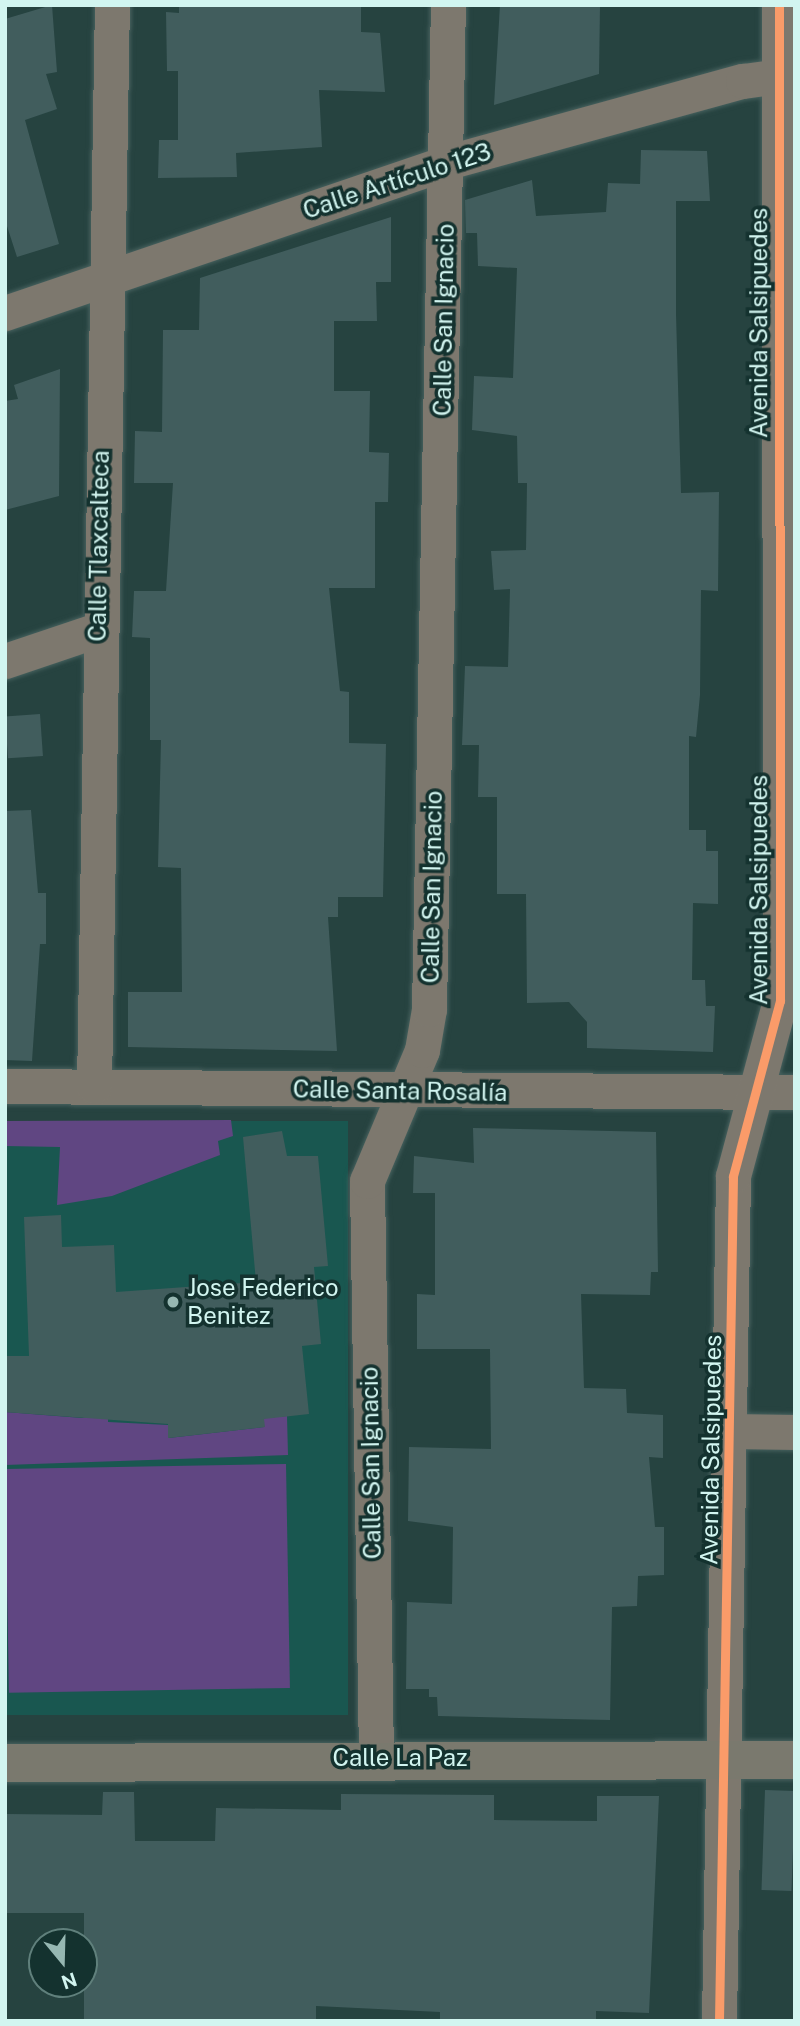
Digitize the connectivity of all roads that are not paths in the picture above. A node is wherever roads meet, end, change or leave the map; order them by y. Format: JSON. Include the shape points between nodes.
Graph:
{"nodes":[{"id":1,"x":111,"y":5,"type":"edge"},
{"id":2,"x":448,"y":5,"type":"edge"},
{"id":3,"x":779,"y":5,"type":"edge"},
{"id":4,"x":786,"y":73,"type":"edge"},
{"id":5,"x":448,"y":162,"type":"junction"},
{"id":6,"x":103,"y":280,"type":"junction"},
{"id":7,"x":5,"y":313,"type":"edge"},
{"id":8,"x":97,"y":631,"type":"junction"},
{"id":9,"x":5,"y":661,"type":"edge"},
{"id":10,"x":5,"y":1086,"type":"edge"},
{"id":11,"x":94,"y":1086,"type":"junction"},
{"id":12,"x":757,"y":1091,"type":"junction"},
{"id":13,"x":403,"y":1092,"type":"junction"},
{"id":14,"x":795,"y":1092,"type":"edge"},
{"id":15,"x":731,"y":1431,"type":"junction"},
{"id":16,"x":795,"y":1432,"type":"edge"},
{"id":17,"x":376,"y":1757,"type":"junction"},
{"id":18,"x":724,"y":1759,"type":"junction"},
{"id":19,"x":795,"y":1760,"type":"edge"},
{"id":20,"x":5,"y":1763,"type":"edge"},
{"id":21,"x":719,"y":2021,"type":"edge"}],
"edges":[{"from":1,"to":6,"type":"street","name":"Calle Tlaxcalteca"},
{"from":2,"to":5,"type":"street","name":"Calle San Ignacio"},
{"from":3,"to":4,"type":"street","name":"Avenida Salsipuedes"},
{"from":4,"to":5,"type":"street","name":"Calle Artículo 123"},
{"from":4,"to":12,"type":"street","name":"Avenida Salsipuedes","via":[[780,1001]]},
{"from":5,"to":6,"type":"street","name":"Calle Artículo 123"},
{"from":5,"to":13,"type":"street","name":"Calle San Ignacio","via":[[429,1009],[422,1050]]},
{"from":6,"to":7,"type":"street","name":"Calle Artículo 123"},
{"from":6,"to":8,"type":"street","name":"Calle Tlaxcalteca"},
{"from":8,"to":9,"type":"street"},
{"from":8,"to":11,"type":"street","name":"Calle Tlaxcalteca"},
{"from":10,"to":11,"type":"street","name":"Calle Santa Rosalía"},
{"from":11,"to":13,"type":"street","name":"Calle Santa Rosalía"},
{"from":12,"to":13,"type":"street","name":"Calle Santa Rosalía"},
{"from":12,"to":14,"type":"street","name":"Calle Santa Rosalía"},
{"from":12,"to":15,"type":"street","name":"Avenida Salsipuedes","via":[[733,1176]]},
{"from":13,"to":17,"type":"street","name":"Calle San Ignacio","via":[[367,1181]]},
{"from":15,"to":16,"type":"street"},
{"from":15,"to":18,"type":"street","name":"Avenida Salsipuedes"},
{"from":17,"to":18,"type":"street","name":"Calle La Paz"},
{"from":17,"to":20,"type":"street","name":"Calle La Paz"},
{"from":18,"to":19,"type":"street","name":"Calle La Paz"},
{"from":18,"to":21,"type":"street","name":"Avenida Salsipuedes"}]}
